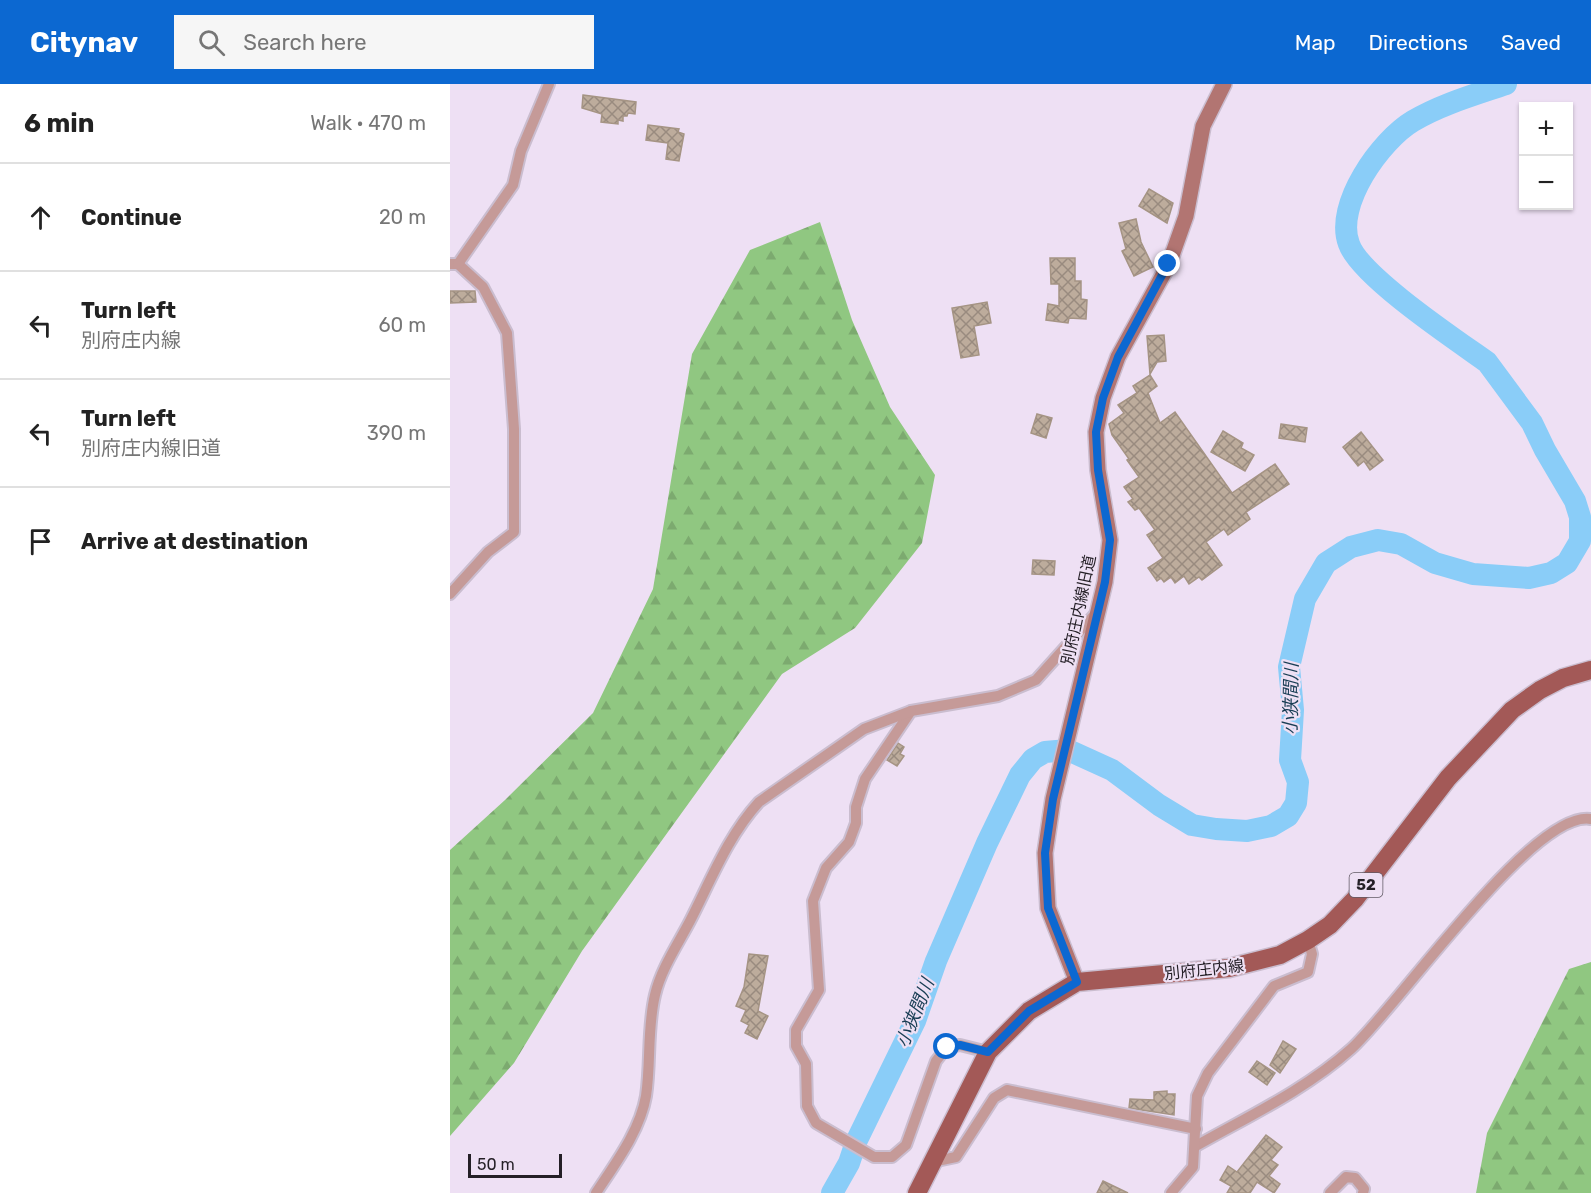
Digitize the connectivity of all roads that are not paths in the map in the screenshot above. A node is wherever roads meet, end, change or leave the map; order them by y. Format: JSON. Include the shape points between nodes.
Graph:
{"nodes":[{"id":1,"x":549,"y":84,"type":"edge"},
{"id":2,"x":1224,"y":84,"type":"edge"},
{"id":3,"x":454,"y":264,"type":"edge"},
{"id":4,"x":450,"y":594,"type":"edge"},
{"id":5,"x":1098,"y":611,"type":"junction"},
{"id":6,"x":1591,"y":670,"type":"edge"},
{"id":7,"x":911,"y":711,"type":"junction"},
{"id":8,"x":1591,"y":819,"type":"edge"},
{"id":9,"x":1308,"y":940,"type":"junction"},
{"id":10,"x":1077,"y":982,"type":"junction"},
{"id":11,"x":988,"y":1052,"type":"junction"},
{"id":12,"x":1196,"y":1129,"type":"junction"},
{"id":13,"x":1196,"y":1146,"type":"junction"},
{"id":14,"x":931,"y":1162,"type":"junction"},
{"id":15,"x":596,"y":1193,"type":"edge"},
{"id":16,"x":917,"y":1193,"type":"edge"},
{"id":17,"x":1171,"y":1193,"type":"edge"},
{"id":18,"x":1330,"y":1193,"type":"edge"},
{"id":19,"x":1363,"y":1193,"type":"edge"}],
"edges":[{"from":1,"to":3,"type":"street","via":[[521,151],[513,185]]},
{"from":2,"to":5,"type":"street","name":"別府庄内線旧道","via":[[1203,126],[1186,216],[1168,264],[1118,357],[1103,398],[1096,432],[1110,540]]},
{"from":3,"to":4,"type":"street","via":[[483,287],[507,333],[515,491],[514,532],[488,552]]},
{"from":5,"to":7,"type":"street","via":[[1036,680],[998,696]]},
{"from":5,"to":10,"type":"street","name":"別府庄内線旧道","via":[[1053,799],[1045,853],[1048,908]]},
{"from":6,"to":9,"type":"main road","name":"別府庄内線","number":"52","via":[[1563,678],[1512,710],[1448,778],[1355,899],[1330,925]]},
{"from":7,"to":11,"type":"street","via":[[865,779],[849,842],[826,868],[813,902],[819,990],[796,1030],[796,1046],[806,1064],[807,1106],[816,1122],[874,1157],[892,1157],[906,1145],[936,1061],[947,1047],[960,1045]]},
{"from":7,"to":15,"type":"street","via":[[864,729],[759,802],[745,817],[663,974],[655,995],[642,1113]]},
{"from":8,"to":13,"type":"street","via":[[1568,824],[1508,869],[1352,1048],[1306,1084]]},
{"from":9,"to":10,"type":"main road","name":"別府庄内線","number":"52","via":[[1280,955],[1229,968]]},
{"from":9,"to":12,"type":"street","via":[[1312,954],[1308,972],[1274,986],[1208,1073],[1197,1096]]},
{"from":10,"to":11,"type":"main road","name":"別府庄内線","number":"52","via":[[1029,1011]]},
{"from":11,"to":14,"type":"main road","name":"別府庄内線","number":"52"},
{"from":12,"to":13,"type":"street"},
{"from":12,"to":14,"type":"street","via":[[1007,1090],[994,1098],[956,1156]]},
{"from":13,"to":17,"type":"street","via":[[1192,1167]]},
{"from":14,"to":16,"type":"main road","name":"別府庄内線","number":"52"},
{"from":18,"to":19,"type":"street","via":[[1346,1177],[1355,1178]]}]}
